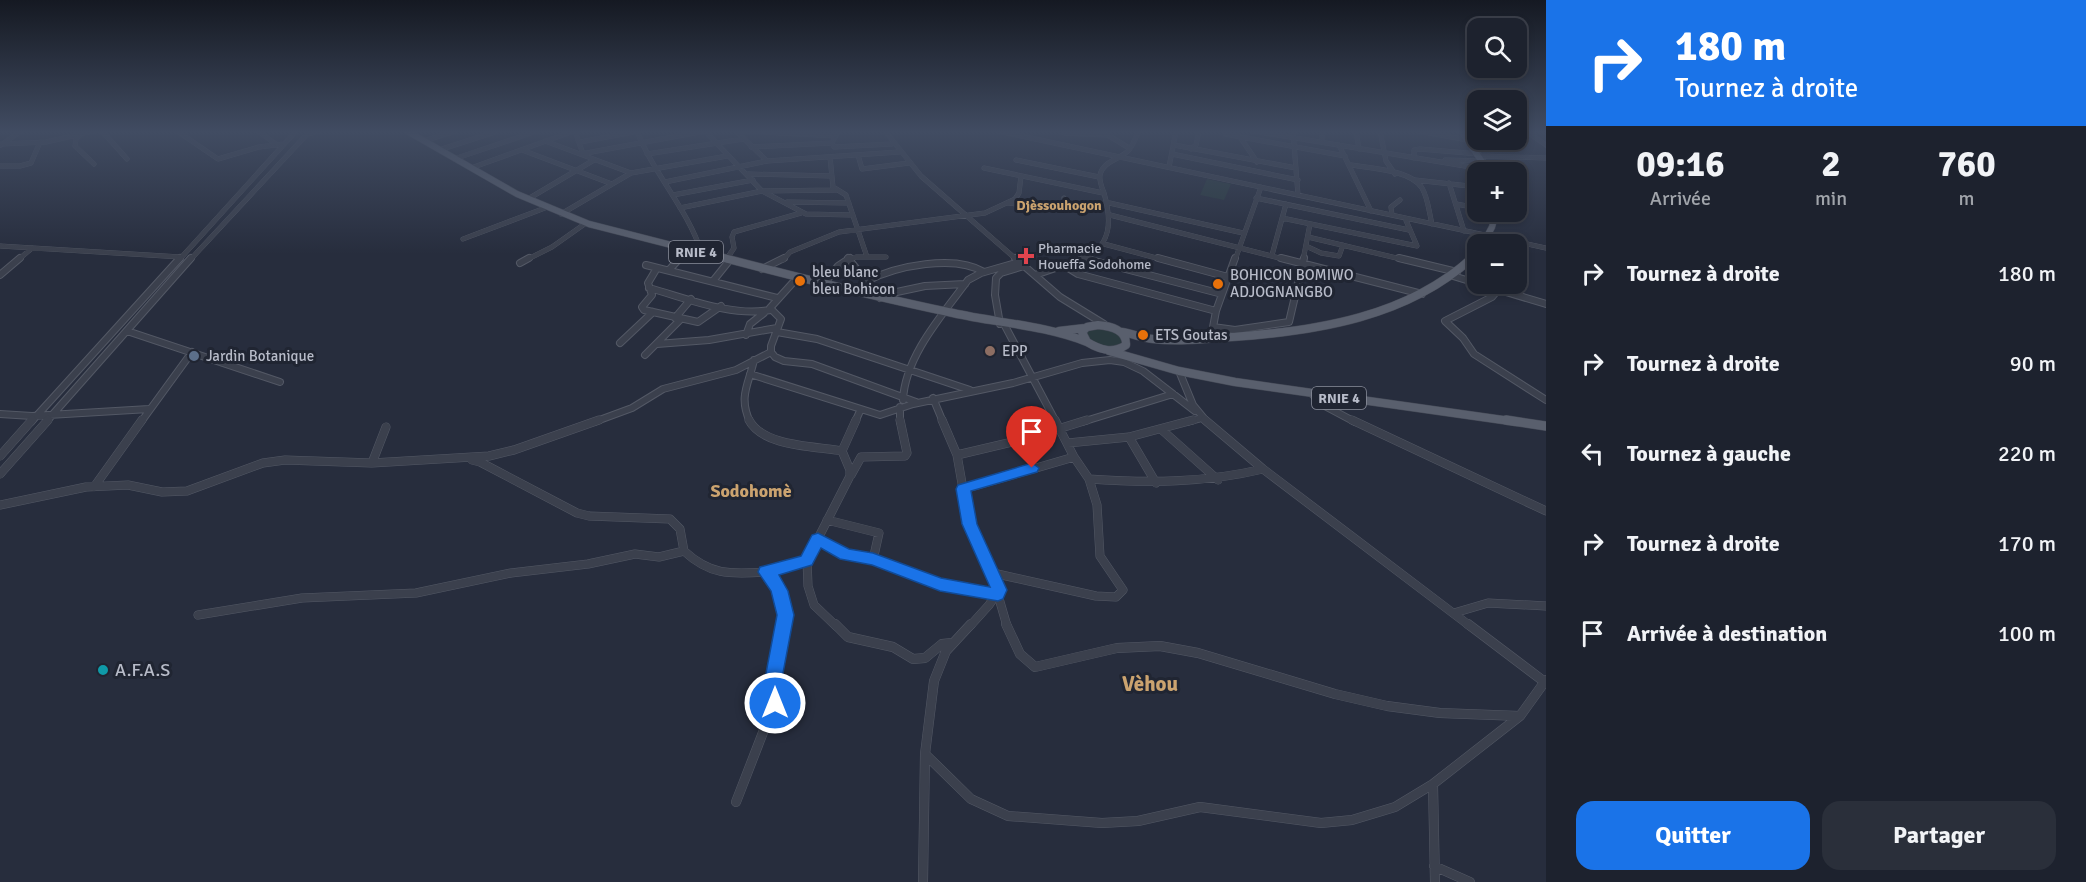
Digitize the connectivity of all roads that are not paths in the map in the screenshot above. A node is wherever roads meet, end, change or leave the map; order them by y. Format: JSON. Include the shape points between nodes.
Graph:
{"nodes":[{"id":1,"x":258,"y":172,"type":"edge"},
{"id":2,"x":271,"y":172,"type":"edge"},
{"id":3,"x":479,"y":172,"type":"edge"},
{"id":4,"x":575,"y":172,"type":"edge"},
{"id":5,"x":580,"y":172,"type":"edge"},
{"id":6,"x":635,"y":172,"type":"edge"},
{"id":7,"x":658,"y":172,"type":"edge"},
{"id":8,"x":711,"y":172,"type":"edge"},
{"id":9,"x":832,"y":172,"type":"edge"},
{"id":10,"x":919,"y":172,"type":"edge"},
{"id":11,"x":1004,"y":172,"type":"edge"},
{"id":12,"x":1075,"y":172,"type":"edge"},
{"id":13,"x":1102,"y":172,"type":"edge"},
{"id":14,"x":1193,"y":172,"type":"edge"},
{"id":15,"x":1260,"y":172,"type":"edge"},
{"id":16,"x":1297,"y":172,"type":"edge"},
{"id":17,"x":1353,"y":172,"type":"edge"},
{"id":18,"x":1386,"y":172,"type":"edge"},
{"id":19,"x":631,"y":173,"type":"joint"},
{"id":20,"x":748,"y":174,"type":"joint"},
{"id":21,"x":1395,"y":174,"type":"joint"},
{"id":22,"x":802,"y":175,"type":"joint"},
{"id":23,"x":832,"y":176,"type":"junction"},
{"id":24,"x":1022,"y":176,"type":"junction"},
{"id":25,"x":1099,"y":177,"type":"junction"},
{"id":26,"x":753,"y":180,"type":"junction"},
{"id":27,"x":1298,"y":180,"type":"junction"},
{"id":28,"x":1415,"y":180,"type":"junction"},
{"id":29,"x":665,"y":182,"type":"junction"},
{"id":30,"x":1449,"y":183,"type":"junction"},
{"id":31,"x":612,"y":184,"type":"junction"},
{"id":32,"x":1467,"y":186,"type":"edge"},
{"id":33,"x":1261,"y":187,"type":"junction"},
{"id":34,"x":836,"y":190,"type":"junction"},
{"id":35,"x":762,"y":191,"type":"junction"},
{"id":36,"x":1103,"y":193,"type":"junction"},
{"id":37,"x":673,"y":195,"type":"junction"},
{"id":38,"x":1298,"y":195,"type":"junction"},
{"id":39,"x":1064,"y":198,"type":"dead end"},
{"id":40,"x":1256,"y":198,"type":"junction"},
{"id":41,"x":528,"y":199,"type":"junction"},
{"id":42,"x":1400,"y":201,"type":"dead end"},
{"id":43,"x":784,"y":202,"type":"junction"},
{"id":44,"x":1105,"y":202,"type":"junction"},
{"id":45,"x":849,"y":203,"type":"junction"},
{"id":46,"x":1009,"y":203,"type":"junction"},
{"id":47,"x":1286,"y":204,"type":"junction"},
{"id":48,"x":1456,"y":204,"type":"junction"},
{"id":49,"x":1467,"y":206,"type":"edge"},
{"id":50,"x":546,"y":208,"type":"junction"},
{"id":51,"x":680,"y":208,"type":"junction"},
{"id":52,"x":1371,"y":211,"type":"junction"},
{"id":53,"x":801,"y":213,"type":"junction"},
{"id":54,"x":561,"y":214,"type":"junction"},
{"id":55,"x":853,"y":215,"type":"junction"},
{"id":56,"x":1110,"y":215,"type":"junction"},
{"id":57,"x":1392,"y":215,"type":"junction"},
{"id":58,"x":966,"y":216,"type":"junction"},
{"id":59,"x":1173,"y":217,"type":"junction"},
{"id":60,"x":1282,"y":218,"type":"junction"},
{"id":61,"x":1406,"y":218,"type":"junction"},
{"id":62,"x":586,"y":223,"type":"junction"},
{"id":63,"x":1310,"y":224,"type":"junction"},
{"id":64,"x":1432,"y":224,"type":"junction"},
{"id":65,"x":857,"y":228,"type":"junction"},
{"id":66,"x":1162,"y":228,"type":"junction"},
{"id":67,"x":1409,"y":230,"type":"junction"},
{"id":68,"x":1464,"y":231,"type":"junction"},
{"id":69,"x":1243,"y":233,"type":"junction"},
{"id":70,"x":1479,"y":234,"type":"edge"},
{"id":71,"x":1308,"y":237,"type":"junction"},
{"id":72,"x":463,"y":238,"type":"dead end"},
{"id":73,"x":1104,"y":244,"type":"junction"},
{"id":74,"x":1343,"y":244,"type":"junction"},
{"id":75,"x":1527,"y":244,"type":"edge"},
{"id":76,"x":0,"y":246,"type":"edge"},
{"id":77,"x":1306,"y":246,"type":"junction"},
{"id":78,"x":1239,"y":247,"type":"junction"},
{"id":79,"x":32,"y":248,"type":"junction"},
{"id":80,"x":1546,"y":248,"type":"edge"},
{"id":81,"x":688,"y":250,"type":"junction"},
{"id":82,"x":702,"y":254,"type":"junction"},
{"id":83,"x":1272,"y":255,"type":"junction"},
{"id":84,"x":181,"y":257,"type":"junction"},
{"id":85,"x":867,"y":257,"type":"junction"},
{"id":86,"x":886,"y":257,"type":"dead end"},
{"id":87,"x":848,"y":258,"type":"junction"},
{"id":88,"x":1087,"y":259,"type":"junction"},
{"id":89,"x":728,"y":260,"type":"junction"},
{"id":90,"x":1302,"y":262,"type":"junction"},
{"id":91,"x":520,"y":263,"type":"dead end"},
{"id":92,"x":1467,"y":263,"type":"edge"},
{"id":93,"x":1022,"y":264,"type":"junction"},
{"id":94,"x":646,"y":265,"type":"dead end"},
{"id":95,"x":1065,"y":266,"type":"junction"},
{"id":96,"x":657,"y":268,"type":"junction"},
{"id":97,"x":762,"y":269,"type":"junction"},
{"id":98,"x":669,"y":270,"type":"junction"},
{"id":99,"x":984,"y":272,"type":"junction"},
{"id":100,"x":1455,"y":274,"type":"junction"},
{"id":101,"x":0,"y":275,"type":"edge"},
{"id":102,"x":1035,"y":275,"type":"junction"},
{"id":103,"x":1228,"y":277,"type":"junction"},
{"id":104,"x":798,"y":278,"type":"junction"},
{"id":105,"x":1467,"y":278,"type":"edge"},
{"id":106,"x":713,"y":281,"type":"junction"},
{"id":107,"x":867,"y":281,"type":"junction"},
{"id":108,"x":824,"y":284,"type":"junction"},
{"id":109,"x":965,"y":284,"type":"junction"},
{"id":110,"x":649,"y":288,"type":"junction"},
{"id":111,"x":1222,"y":294,"type":"junction"},
{"id":112,"x":1422,"y":294,"type":"junction"},
{"id":113,"x":1495,"y":294,"type":"edge"},
{"id":114,"x":1512,"y":294,"type":"edge"},
{"id":115,"x":879,"y":297,"type":"junction"},
{"id":116,"x":777,"y":298,"type":"junction"},
{"id":117,"x":691,"y":299,"type":"junction"},
{"id":118,"x":1546,"y":304,"type":"edge"},
{"id":119,"x":721,"y":306,"type":"junction"},
{"id":120,"x":767,"y":311,"type":"junction"},
{"id":121,"x":653,"y":312,"type":"junction"},
{"id":122,"x":1216,"y":312,"type":"junction"},
{"id":123,"x":945,"y":313,"type":"junction"},
{"id":124,"x":1081,"y":314,"type":"junction"},
{"id":125,"x":678,"y":318,"type":"junction"},
{"id":126,"x":1002,"y":324,"type":"junction"},
{"id":127,"x":1107,"y":326,"type":"junction"},
{"id":128,"x":1213,"y":327,"type":"junction"},
{"id":129,"x":1086,"y":328,"type":"junction"},
{"id":130,"x":777,"y":330,"type":"junction"},
{"id":131,"x":127,"y":331,"type":"junction"},
{"id":132,"x":1059,"y":332,"type":"junction"},
{"id":133,"x":1122,"y":332,"type":"junction"},
{"id":134,"x":746,"y":335,"type":"junction"},
{"id":135,"x":1211,"y":338,"type":"junction"},
{"id":136,"x":1152,"y":339,"type":"junction"},
{"id":137,"x":1086,"y":342,"type":"junction"},
{"id":138,"x":620,"y":343,"type":"dead end"},
{"id":139,"x":657,"y":344,"type":"junction"},
{"id":140,"x":1126,"y":346,"type":"junction"},
{"id":141,"x":1109,"y":351,"type":"junction"},
{"id":142,"x":192,"y":352,"type":"junction"},
{"id":143,"x":771,"y":352,"type":"junction"},
{"id":144,"x":645,"y":355,"type":"dead end"},
{"id":145,"x":1135,"y":358,"type":"junction"},
{"id":146,"x":754,"y":360,"type":"junction"},
{"id":147,"x":909,"y":371,"type":"junction"},
{"id":148,"x":1179,"y":371,"type":"junction"},
{"id":149,"x":750,"y":374,"type":"junction"},
{"id":150,"x":1196,"y":374,"type":"junction"},
{"id":151,"x":1031,"y":377,"type":"junction"},
{"id":152,"x":280,"y":382,"type":"dead end"},
{"id":153,"x":1186,"y":387,"type":"junction"},
{"id":154,"x":974,"y":391,"type":"junction"},
{"id":155,"x":1173,"y":394,"type":"junction"},
{"id":156,"x":1312,"y":394,"type":"junction"},
{"id":157,"x":903,"y":396,"type":"junction"},
{"id":158,"x":933,"y":398,"type":"junction"},
{"id":159,"x":1546,"y":400,"type":"edge"},
{"id":160,"x":916,"y":402,"type":"junction"},
{"id":161,"x":901,"y":406,"type":"junction"},
{"id":162,"x":149,"y":409,"type":"junction"},
{"id":163,"x":860,"y":411,"type":"junction"},
{"id":164,"x":0,"y":414,"type":"edge"},
{"id":165,"x":52,"y":415,"type":"junction"},
{"id":166,"x":1199,"y":415,"type":"junction"},
{"id":167,"x":36,"y":416,"type":"junction"},
{"id":168,"x":1546,"y":426,"type":"edge"},
{"id":169,"x":386,"y":427,"type":"dead end"},
{"id":170,"x":1060,"y":429,"type":"junction"},
{"id":171,"x":1162,"y":430,"type":"junction"},
{"id":172,"x":1129,"y":437,"type":"junction"},
{"id":173,"x":1068,"y":443,"type":"junction"},
{"id":174,"x":842,"y":451,"type":"junction"},
{"id":175,"x":957,"y":455,"type":"junction"},
{"id":176,"x":0,"y":456,"type":"edge"},
{"id":177,"x":1074,"y":457,"type":"junction"},
{"id":178,"x":457,"y":458,"type":"junction"},
{"id":179,"x":372,"y":463,"type":"junction"},
{"id":180,"x":1263,"y":469,"type":"junction"},
{"id":181,"x":0,"y":474,"type":"edge"},
{"id":182,"x":850,"y":476,"type":"junction"},
{"id":183,"x":1089,"y":479,"type":"junction"},
{"id":184,"x":1218,"y":480,"type":"junction"},
{"id":185,"x":1156,"y":483,"type":"junction"},
{"id":186,"x":94,"y":488,"type":"junction"},
{"id":187,"x":964,"y":489,"type":"junction"},
{"id":188,"x":0,"y":505,"type":"edge"},
{"id":189,"x":1546,"y":511,"type":"edge"},
{"id":190,"x":827,"y":520,"type":"junction"},
{"id":191,"x":818,"y":539,"type":"junction"},
{"id":192,"x":684,"y":551,"type":"junction"},
{"id":193,"x":807,"y":560,"type":"junction"},
{"id":194,"x":873,"y":560,"type":"junction"},
{"id":195,"x":766,"y":572,"type":"junction"},
{"id":196,"x":993,"y":573,"type":"junction"},
{"id":197,"x":998,"y":595,"type":"junction"},
{"id":198,"x":1546,"y":606,"type":"edge"},
{"id":199,"x":1454,"y":613,"type":"junction"},
{"id":200,"x":198,"y":615,"type":"dead end"},
{"id":201,"x":952,"y":643,"type":"junction"},
{"id":202,"x":1546,"y":682,"type":"edge"},
{"id":203,"x":1520,"y":716,"type":"junction"},
{"id":204,"x":925,"y":754,"type":"junction"},
{"id":205,"x":1433,"y":784,"type":"junction"},
{"id":206,"x":736,"y":802,"type":"dead end"},
{"id":207,"x":1434,"y":866,"type":"junction"},
{"id":208,"x":923,"y":882,"type":"edge"},
{"id":209,"x":1435,"y":882,"type":"edge"},
{"id":210,"x":1470,"y":882,"type":"edge"}],
"edges":[{"from":1,"to":84,"type":"street"},
{"from":2,"to":131,"type":"street"},
{"from":3,"to":41,"type":"main road","number":"RNIE 4"},
{"from":4,"to":41,"type":"street"},
{"from":5,"to":31,"type":"street"},
{"from":6,"to":19,"type":"street"},
{"from":7,"to":29,"type":"street"},
{"from":8,"to":29,"type":"street"},
{"from":9,"to":23,"type":"street"},
{"from":10,"to":58,"type":"street"},
{"from":11,"to":24,"type":"street"},
{"from":12,"to":25,"type":"street"},
{"from":13,"to":25,"type":"street"},
{"from":14,"to":33,"type":"street"},
{"from":15,"to":27,"type":"street"},
{"from":16,"to":27,"type":"street"},
{"from":17,"to":52,"type":"street"},
{"from":18,"to":21,"type":"street"},
{"from":19,"to":31,"type":"street"},
{"from":20,"to":22,"type":"street"},
{"from":20,"to":26,"type":"street"},
{"from":21,"to":28,"type":"street"},
{"from":22,"to":23,"type":"street"},
{"from":23,"to":34,"type":"street"},
{"from":24,"to":36,"type":"street"},
{"from":24,"to":46,"type":"street","via":[[1019,193]]},
{"from":25,"to":36,"type":"street"},
{"from":26,"to":35,"type":"street"},
{"from":26,"to":37,"type":"street"},
{"from":27,"to":38,"type":"street"},
{"from":28,"to":30,"type":"street"},
{"from":28,"to":64,"type":"street"},
{"from":29,"to":37,"type":"street"},
{"from":30,"to":32,"type":"street"},
{"from":30,"to":48,"type":"street"},
{"from":31,"to":54,"type":"street"},
{"from":33,"to":38,"type":"street"},
{"from":33,"to":40,"type":"street"},
{"from":34,"to":35,"type":"street"},
{"from":34,"to":45,"type":"street","via":[[844,193]]},
{"from":35,"to":43,"type":"street"},
{"from":35,"to":51,"type":"street"},
{"from":36,"to":44,"type":"street"},
{"from":37,"to":51,"type":"street"},
{"from":38,"to":52,"type":"street"},
{"from":39,"to":46,"type":"street","via":[[1068,206],[1065,210]]},
{"from":40,"to":47,"type":"street"},
{"from":40,"to":69,"type":"street"},
{"from":41,"to":50,"type":"main road","number":"RNIE 4"},
{"from":42,"to":57,"type":"street","via":[[1391,207]]},
{"from":43,"to":45,"type":"street"},
{"from":43,"to":53,"type":"street"},
{"from":44,"to":56,"type":"street"},
{"from":44,"to":59,"type":"street"},
{"from":45,"to":55,"type":"street"},
{"from":46,"to":58,"type":"street"},
{"from":47,"to":60,"type":"street"},
{"from":47,"to":67,"type":"street"},
{"from":48,"to":49,"type":"street"},
{"from":48,"to":68,"type":"street"},
{"from":50,"to":54,"type":"main road","number":"RNIE 4"},
{"from":50,"to":72,"type":"street"},
{"from":51,"to":82,"type":"street"},
{"from":52,"to":57,"type":"street"},
{"from":53,"to":55,"type":"street"},
{"from":53,"to":89,"type":"street","via":[[734,232],[734,248]]},
{"from":54,"to":62,"type":"main road","number":"RNIE 4"},
{"from":55,"to":65,"type":"street"},
{"from":56,"to":66,"type":"street"},
{"from":56,"to":73,"type":"street"},
{"from":57,"to":61,"type":"street"},
{"from":58,"to":65,"type":"street"},
{"from":58,"to":93,"type":"street"},
{"from":59,"to":66,"type":"street"},
{"from":59,"to":69,"type":"street"},
{"from":60,"to":63,"type":"street"},
{"from":60,"to":83,"type":"street"},
{"from":61,"to":64,"type":"street"},
{"from":61,"to":67,"type":"street"},
{"from":62,"to":81,"type":"main road","number":"RNIE 4"},
{"from":62,"to":91,"type":"street"},
{"from":63,"to":67,"type":"street","via":[[1418,246]]},
{"from":63,"to":71,"type":"street"},
{"from":64,"to":68,"type":"street"},
{"from":65,"to":85,"type":"street"},
{"from":65,"to":97,"type":"street","via":[[797,249]]},
{"from":66,"to":78,"type":"street"},
{"from":68,"to":70,"type":"street"},
{"from":69,"to":78,"type":"street"},
{"from":71,"to":74,"type":"street"},
{"from":71,"to":77,"type":"street"},
{"from":73,"to":88,"type":"street"},
{"from":73,"to":103,"type":"street"},
{"from":74,"to":77,"type":"street","via":[[1339,256]]},
{"from":74,"to":100,"type":"street"},
{"from":75,"to":80,"type":"street"},
{"from":76,"to":79,"type":"street"},
{"from":77,"to":90,"type":"street"},
{"from":78,"to":83,"type":"street"},
{"from":78,"to":103,"type":"street"},
{"from":79,"to":84,"type":"street"},
{"from":79,"to":101,"type":"street"},
{"from":81,"to":82,"type":"main road","number":"RNIE 4"},
{"from":81,"to":98,"type":"street"},
{"from":82,"to":89,"type":"main road","number":"RNIE 4"},
{"from":83,"to":90,"type":"street"},
{"from":84,"to":167,"type":"street"},
{"from":85,"to":86,"type":"street"},
{"from":85,"to":87,"type":"street"},
{"from":87,"to":107,"type":"street"},
{"from":87,"to":108,"type":"street","via":[[840,262]]},
{"from":88,"to":95,"type":"street"},
{"from":88,"to":111,"type":"street"},
{"from":89,"to":97,"type":"main road","number":"RNIE 4"},
{"from":89,"to":106,"type":"street"},
{"from":90,"to":112,"type":"street"},
{"from":90,"to":128,"type":"street","via":[[1289,322],[1235,330]]},
{"from":92,"to":100,"type":"main road"},
{"from":93,"to":99,"type":"street"},
{"from":93,"to":102,"type":"street"},
{"from":93,"to":126,"type":"street","via":[[996,278],[995,295]]},
{"from":94,"to":96,"type":"street"},
{"from":95,"to":102,"type":"street"},
{"from":95,"to":122,"type":"street","via":[[1078,274]]},
{"from":96,"to":98,"type":"street"},
{"from":96,"to":110,"type":"street"},
{"from":97,"to":104,"type":"main road","number":"RNIE 4"},
{"from":98,"to":106,"type":"street"},
{"from":99,"to":107,"type":"street","via":[[970,264],[939,265],[883,274]]},
{"from":99,"to":109,"type":"street"},
{"from":100,"to":105,"type":"street"},
{"from":100,"to":112,"type":"main road"},
{"from":102,"to":124,"type":"street"},
{"from":103,"to":111,"type":"street"},
{"from":104,"to":108,"type":"main road","number":"RNIE 4"},
{"from":104,"to":116,"type":"street"},
{"from":106,"to":116,"type":"street"},
{"from":107,"to":115,"type":"street"},
{"from":108,"to":115,"type":"main road","number":"RNIE 4"},
{"from":109,"to":115,"type":"street","via":[[925,286]]},
{"from":109,"to":123,"type":"street"},
{"from":110,"to":117,"type":"street"},
{"from":110,"to":121,"type":"street","via":[[652,297],[642,307]]},
{"from":111,"to":122,"type":"street"},
{"from":112,"to":135,"type":"main road","via":[[1380,311],[1328,324]]},
{"from":113,"to":159,"type":"street","via":[[1444,321],[1474,354]]},
{"from":114,"to":118,"type":"street"},
{"from":115,"to":123,"type":"main road","number":"RNIE 4"},
{"from":116,"to":120,"type":"street"},
{"from":117,"to":119,"type":"street"},
{"from":117,"to":125,"type":"street"},
{"from":119,"to":120,"type":"street"},
{"from":119,"to":125,"type":"street","via":[[698,322]]},
{"from":120,"to":130,"type":"street","via":[[781,318]]},
{"from":120,"to":134,"type":"street","via":[[752,322]]},
{"from":121,"to":125,"type":"street"},
{"from":121,"to":138,"type":"street"},
{"from":122,"to":128,"type":"street"},
{"from":123,"to":126,"type":"main road","number":"RNIE 4"},
{"from":123,"to":147,"type":"street"},
{"from":124,"to":127,"type":"street"},
{"from":124,"to":129,"type":"street"},
{"from":125,"to":139,"type":"street"},
{"from":126,"to":132,"type":"main road","number":"RNIE 4"},
{"from":126,"to":151,"type":"street"},
{"from":127,"to":129,"type":"main road","number":"RNIE 4"},
{"from":127,"to":133,"type":"main road","number":"RNIE 4"},
{"from":128,"to":135,"type":"street"},
{"from":129,"to":132,"type":"main road","number":"RNIE 4"},
{"from":129,"to":137,"type":"main road","via":[[1082,332]]},
{"from":130,"to":134,"type":"street"},
{"from":130,"to":143,"type":"street"},
{"from":130,"to":147,"type":"street","via":[[818,339]]},
{"from":131,"to":142,"type":"street"},
{"from":131,"to":165,"type":"street"},
{"from":132,"to":137,"type":"main road","number":"RNIE 4"},
{"from":133,"to":136,"type":"main road"},
{"from":133,"to":140,"type":"main road"},
{"from":134,"to":139,"type":"street"},
{"from":135,"to":136,"type":"main road"},
{"from":136,"to":140,"type":"main road"},
{"from":137,"to":141,"type":"main road","number":"RNIE 4"},
{"from":139,"to":144,"type":"street"},
{"from":140,"to":141,"type":"main road"},
{"from":140,"to":145,"type":"main road"},
{"from":141,"to":145,"type":"main road","number":"RNIE 4"},
{"from":142,"to":152,"type":"street"},
{"from":142,"to":162,"type":"street"},
{"from":143,"to":146,"type":"street"},
{"from":143,"to":157,"type":"street","via":[[781,360],[812,364]]},
{"from":145,"to":148,"type":"main road","number":"RNIE 4"},
{"from":146,"to":149,"type":"street"},
{"from":146,"to":178,"type":"street","via":[[736,370],[663,389],[632,408],[514,450]]},
{"from":147,"to":154,"type":"street"},
{"from":147,"to":157,"type":"street","via":[[902,387]]},
{"from":148,"to":150,"type":"main road","number":"RNIE 4"},
{"from":148,"to":153,"type":"street"},
{"from":149,"to":163,"type":"street"},
{"from":149,"to":174,"type":"street","via":[[744,402],[759,435]]},
{"from":150,"to":153,"type":"street"},
{"from":150,"to":156,"type":"main road","number":"RNIE 4"},
{"from":151,"to":154,"type":"street"},
{"from":151,"to":155,"type":"street","via":[[1088,363],[1119,361],[1139,369]]},
{"from":151,"to":170,"type":"street"},
{"from":153,"to":166,"type":"street"},
{"from":154,"to":158,"type":"street"},
{"from":155,"to":166,"type":"street"},
{"from":155,"to":170,"type":"street"},
{"from":156,"to":168,"type":"main road","number":"RNIE 4"},
{"from":156,"to":189,"type":"street","via":[[1347,418]]},
{"from":157,"to":160,"type":"street"},
{"from":157,"to":161,"type":"street"},
{"from":158,"to":160,"type":"street"},
{"from":158,"to":175,"type":"street"},
{"from":160,"to":161,"type":"street"},
{"from":161,"to":163,"type":"street","via":[[880,415]]},
{"from":161,"to":182,"type":"street","via":[[905,456],[861,457]]},
{"from":162,"to":165,"type":"street"},
{"from":162,"to":186,"type":"street"},
{"from":163,"to":174,"type":"street"},
{"from":164,"to":167,"type":"street"},
{"from":165,"to":167,"type":"street"},
{"from":165,"to":181,"type":"street"},
{"from":166,"to":171,"type":"street"},
{"from":166,"to":180,"type":"street"},
{"from":167,"to":176,"type":"street"},
{"from":169,"to":179,"type":"street"},
{"from":170,"to":173,"type":"street"},
{"from":170,"to":175,"type":"street"},
{"from":171,"to":172,"type":"street"},
{"from":171,"to":184,"type":"street"},
{"from":172,"to":173,"type":"street"},
{"from":172,"to":185,"type":"street"},
{"from":173,"to":177,"type":"street"},
{"from":174,"to":182,"type":"street"},
{"from":175,"to":187,"type":"street"},
{"from":177,"to":183,"type":"street"},
{"from":177,"to":187,"type":"street"},
{"from":178,"to":179,"type":"street"},
{"from":178,"to":192,"type":"street","via":[[480,462],[577,513],[670,519],[682,531]]},
{"from":179,"to":186,"type":"street","via":[[274,461],[181,492],[128,485]]},
{"from":180,"to":184,"type":"street"},
{"from":180,"to":199,"type":"street"},
{"from":182,"to":190,"type":"street"},
{"from":183,"to":185,"type":"street"},
{"from":183,"to":196,"type":"street","via":[[1097,505],[1100,556],[1122,585],[1122,593],[1096,596]]},
{"from":184,"to":185,"type":"street"},
{"from":186,"to":188,"type":"street"},
{"from":187,"to":196,"type":"street","via":[[969,524]]},
{"from":190,"to":191,"type":"street"},
{"from":190,"to":194,"type":"street","via":[[879,533]]},
{"from":191,"to":193,"type":"street"},
{"from":191,"to":194,"type":"street","via":[[846,555]]},
{"from":192,"to":195,"type":"street","via":[[701,566],[718,573]]},
{"from":192,"to":200,"type":"street","via":[[659,557],[635,554],[512,573],[416,593],[302,598]]},
{"from":193,"to":195,"type":"street"},
{"from":193,"to":201,"type":"street","via":[[808,586],[814,605],[843,634],[893,647],[920,660],[942,644]]},
{"from":194,"to":197,"type":"street","via":[[940,584]]},
{"from":195,"to":206,"type":"street","via":[[780,591],[786,615],[774,673],[776,699]]},
{"from":196,"to":197,"type":"street"},
{"from":197,"to":201,"type":"street"},
{"from":197,"to":203,"type":"street","via":[[1012,638],[1028,664],[1035,667],[1136,645],[1158,646],[1186,650],[1373,703],[1472,717]]},
{"from":198,"to":199,"type":"street","via":[[1488,603]]},
{"from":199,"to":202,"type":"street"},
{"from":201,"to":204,"type":"street","via":[[934,681]]},
{"from":202,"to":203,"type":"street"},
{"from":203,"to":205,"type":"street"},
{"from":204,"to":205,"type":"street","via":[[968,799],[994,812],[1102,823],[1138,821],[1200,807],[1321,823],[1352,820],[1395,807]]},
{"from":204,"to":208,"type":"street"},
{"from":205,"to":207,"type":"street"},
{"from":207,"to":209,"type":"street"},
{"from":207,"to":210,"type":"street"}]}
